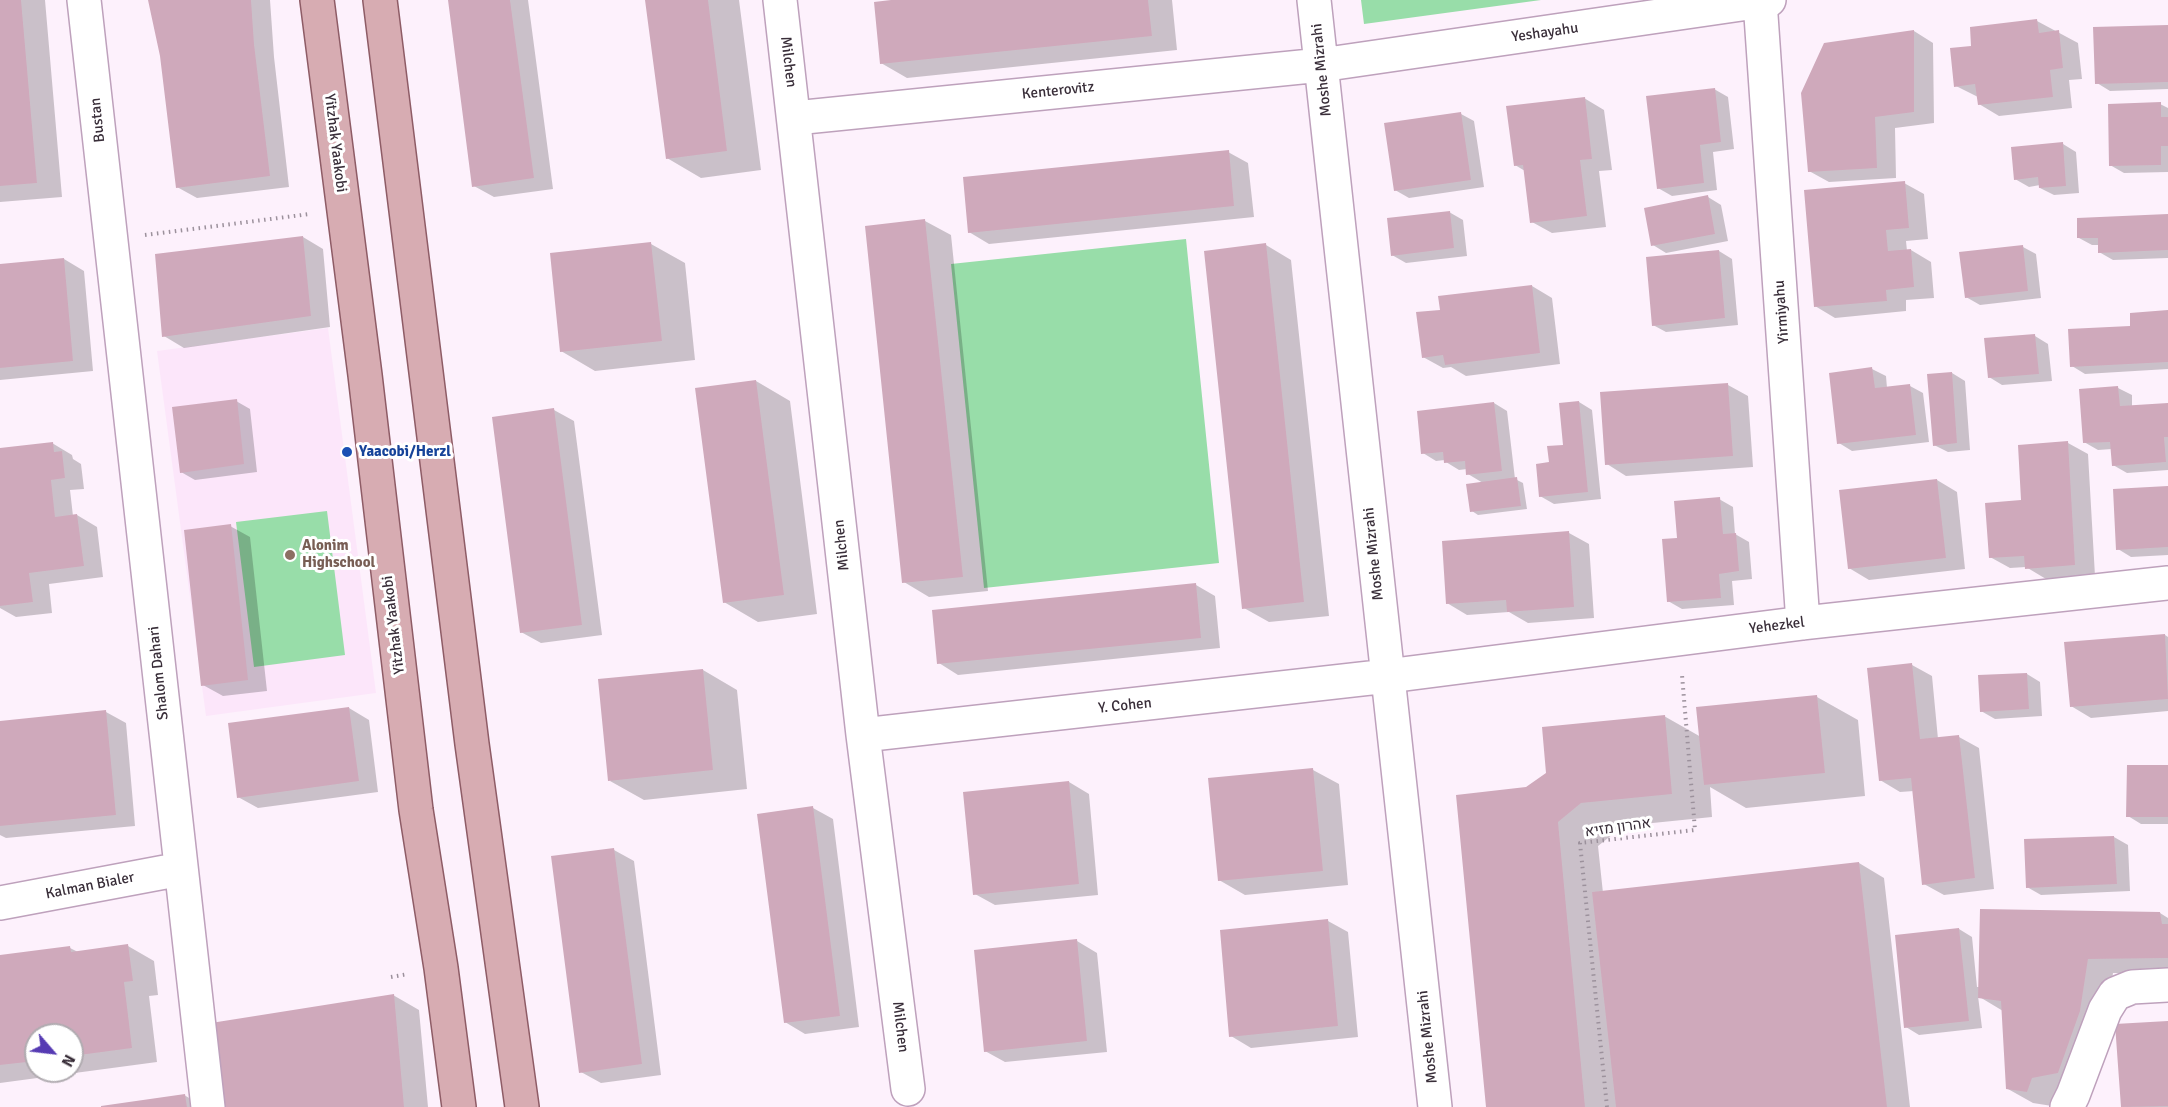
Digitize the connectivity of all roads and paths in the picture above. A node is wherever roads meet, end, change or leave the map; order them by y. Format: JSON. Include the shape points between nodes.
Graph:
{"nodes":[{"id":1,"x":84,"y":0,"type":"edge"},
{"id":2,"x":317,"y":0,"type":"edge"},
{"id":3,"x":380,"y":0,"type":"edge"},
{"id":4,"x":780,"y":0,"type":"edge"},
{"id":5,"x":1314,"y":0,"type":"edge"},
{"id":6,"x":1765,"y":1,"type":"edge"},
{"id":7,"x":1321,"y":65,"type":"junction"},
{"id":8,"x":795,"y":118,"type":"junction"},
{"id":9,"x":343,"y":209,"type":"junction"},
{"id":10,"x":111,"y":240,"type":"junction"},
{"id":11,"x":2168,"y":583,"type":"edge"},
{"id":12,"x":1803,"y":623,"type":"junction"},
{"id":13,"x":1679,"y":638,"type":"junction"},
{"id":14,"x":1388,"y":676,"type":"junction"},
{"id":15,"x":863,"y":735,"type":"junction"},
{"id":16,"x":181,"y":869,"type":"junction"},
{"id":17,"x":0,"y":903,"type":"edge"},
{"id":18,"x":2168,"y":985,"type":"edge"},
{"id":19,"x":908,"y":1089,"type":"dead end"},
{"id":20,"x":208,"y":1107,"type":"edge"},
{"id":21,"x":459,"y":1107,"type":"edge"},
{"id":22,"x":522,"y":1107,"type":"edge"},
{"id":23,"x":1435,"y":1107,"type":"edge"},
{"id":24,"x":1607,"y":1107,"type":"edge"},
{"id":25,"x":2067,"y":1107,"type":"edge"}],
"edges":[{"from":1,"to":10,"type":"street","name":"Bustan"},
{"from":2,"to":9,"type":"main road","name":"Yitzhak Yaakobi"},
{"from":3,"to":22,"type":"main road","via":[[472,744]]},
{"from":4,"to":8,"type":"street","name":"Milchen"},
{"from":5,"to":7,"type":"street","name":"Moshe Mizrahi"},
{"from":6,"to":7,"type":"street","name":"Yeshayahu"},
{"from":6,"to":12,"type":"street","name":"Yirmiyahu"},
{"from":7,"to":8,"type":"street","name":"Kenterovitz"},
{"from":7,"to":14,"type":"street","name":"Moshe Mizrahi"},
{"from":8,"to":15,"type":"street","name":"Milchen"},
{"from":9,"to":10,"type":"path"},
{"from":9,"to":21,"type":"main road","name":"Yitzhak Yaakobi","via":[[416,810]]},
{"from":10,"to":16,"type":"street","name":"Shalom Dahari"},
{"from":11,"to":12,"type":"street","name":"Yehezkel"},
{"from":12,"to":13,"type":"street","name":"Yehezkel"},
{"from":13,"to":14,"type":"street","name":"Yehezkel"},
{"from":13,"to":24,"type":"path","name":"אהרון מזיא","via":[[1695,830],[1580,843]]},
{"from":14,"to":15,"type":"street","name":"Y. Cohen"},
{"from":14,"to":23,"type":"street","name":"Moshe Mizrahi"},
{"from":15,"to":19,"type":"street","name":"Milchen"},
{"from":16,"to":17,"type":"street","name":"Kalman Bialer"},
{"from":16,"to":20,"type":"street","name":"Shalom Dahari"},
{"from":18,"to":25,"type":"street","via":[[2132,987],[2115,994]]}]}
